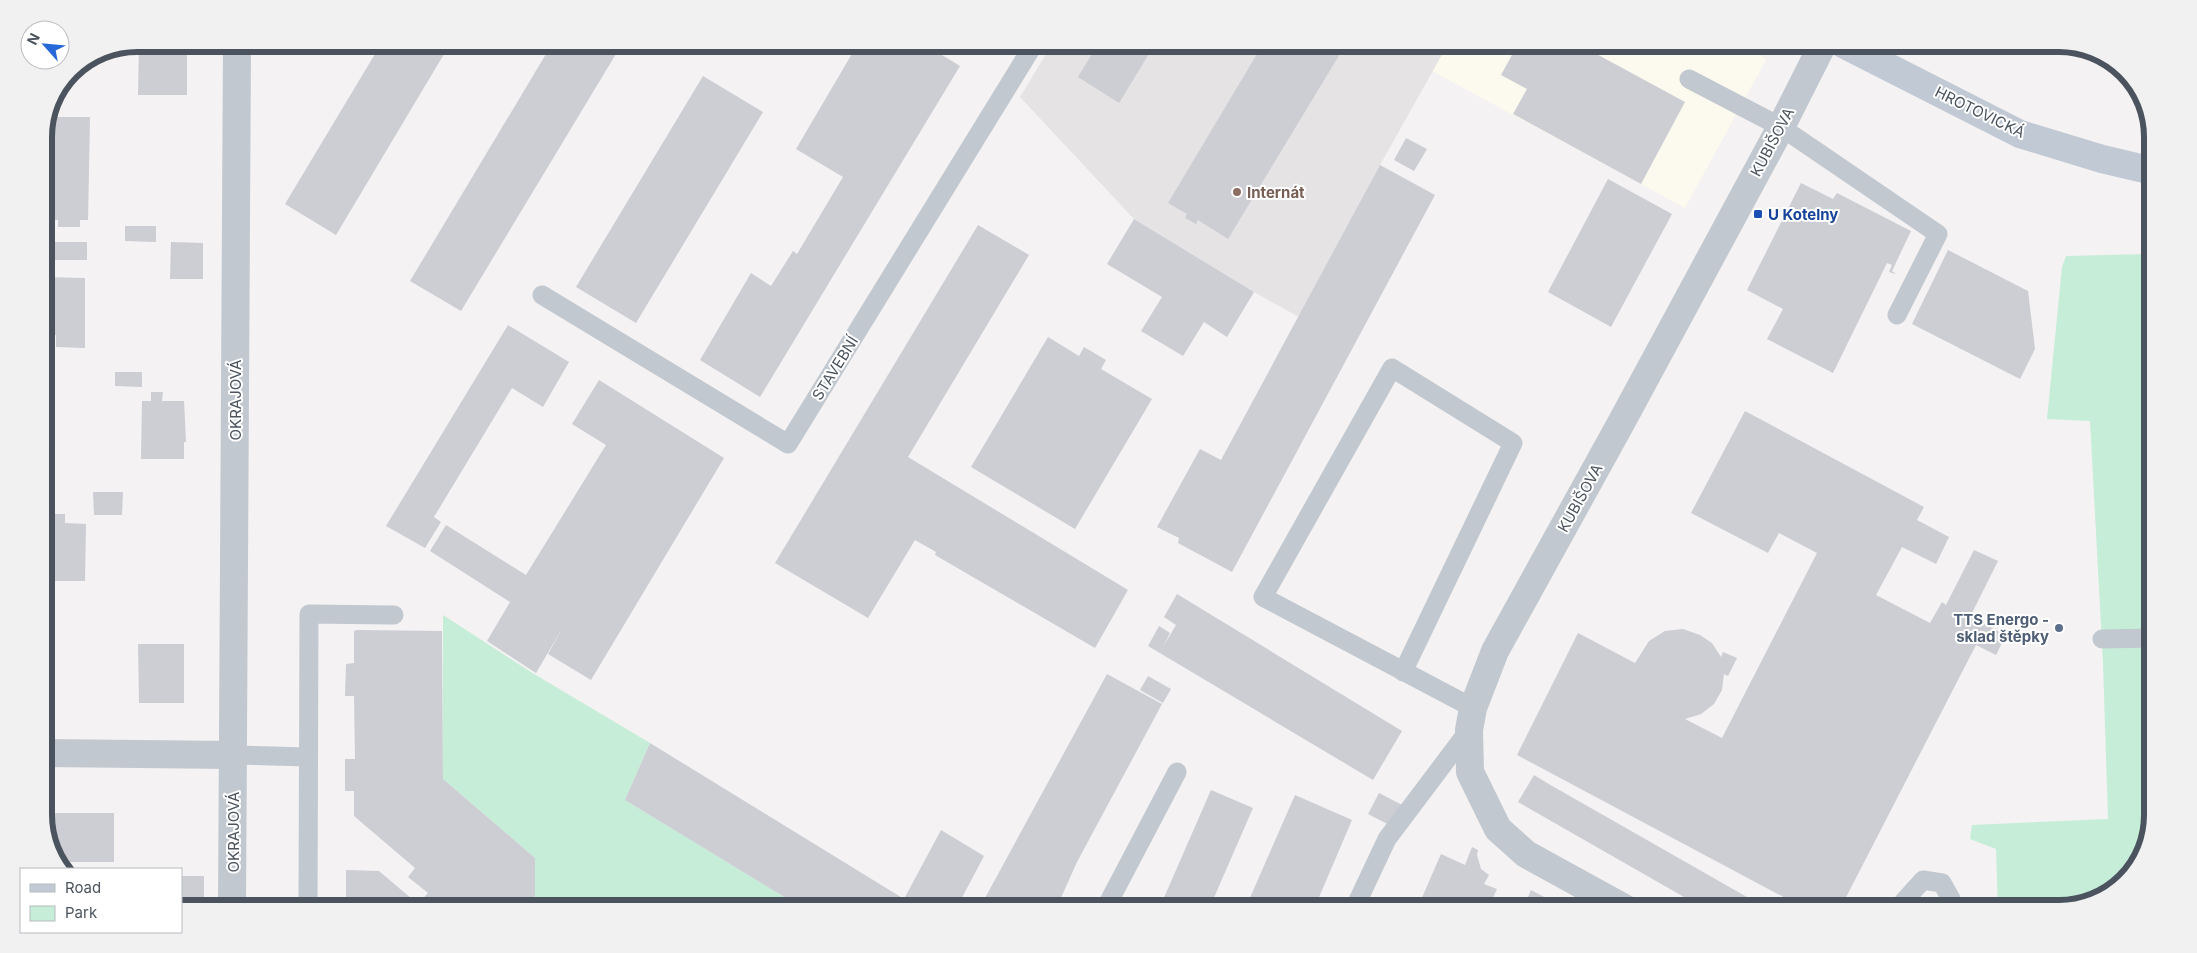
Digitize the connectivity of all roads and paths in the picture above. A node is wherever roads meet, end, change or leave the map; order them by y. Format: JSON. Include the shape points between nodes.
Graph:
{"nodes":[{"id":1,"x":237,"y":52,"type":"edge"},
{"id":2,"x":1027,"y":52,"type":"edge"},
{"id":3,"x":1818,"y":52,"type":"edge"},
{"id":4,"x":1859,"y":52,"type":"edge"},
{"id":5,"x":1689,"y":79,"type":"dead end"},
{"id":6,"x":1780,"y":127,"type":"junction"},
{"id":7,"x":2144,"y":169,"type":"edge"},
{"id":8,"x":542,"y":295,"type":"dead end"},
{"id":9,"x":1897,"y":315,"type":"dead end"},
{"id":10,"x":394,"y":615,"type":"dead end"},
{"id":11,"x":2144,"y":638,"type":"edge"},
{"id":12,"x":2102,"y":639,"type":"dead end"},
{"id":13,"x":1404,"y":672,"type":"junction"},
{"id":14,"x":1471,"y":719,"type":"junction"},
{"id":15,"x":53,"y":753,"type":"edge"},
{"id":16,"x":233,"y":755,"type":"junction"},
{"id":17,"x":308,"y":757,"type":"junction"},
{"id":18,"x":1177,"y":772,"type":"dead end"},
{"id":19,"x":232,"y":900,"type":"edge"},
{"id":20,"x":308,"y":900,"type":"edge"},
{"id":21,"x":1110,"y":900,"type":"edge"},
{"id":22,"x":1358,"y":900,"type":"edge"},
{"id":23,"x":1610,"y":900,"type":"edge"},
{"id":24,"x":1905,"y":900,"type":"edge"},
{"id":25,"x":1951,"y":900,"type":"edge"}],
"edges":[{"from":1,"to":16,"type":"street","name":"OKRAJOVÁ"},
{"from":2,"to":8,"type":"lane","name":"STAVEBNÍ","via":[[788,444]]},
{"from":3,"to":6,"type":"street","name":"KUBIŠOVA"},
{"from":4,"to":7,"type":"main road","name":"HROTOVICKÁ","via":[[2020,134]]},
{"from":5,"to":6,"type":"lane"},
{"from":6,"to":9,"type":"lane","via":[[1938,234]]},
{"from":6,"to":14,"type":"street","name":"KUBIŠOVA","via":[[1495,651]]},
{"from":10,"to":17,"type":"lane","via":[[309,614]]},
{"from":11,"to":12,"type":"lane"},
{"from":13,"to":13,"type":"lane","via":[[1263,597],[1392,368],[1513,443]]},
{"from":13,"to":14,"type":"lane"},
{"from":14,"to":22,"type":"lane","via":[[1387,840]]},
{"from":14,"to":23,"type":"street","name":"KUBIŠOVA","via":[[1470,772],[1498,829],[1526,854]]},
{"from":15,"to":16,"type":"street"},
{"from":16,"to":17,"type":"lane"},
{"from":16,"to":19,"type":"street","name":"OKRAJOVÁ"},
{"from":17,"to":20,"type":"lane"},
{"from":18,"to":21,"type":"lane"},
{"from":24,"to":25,"type":"lane","via":[[1923,880],[1942,883]]}]}
